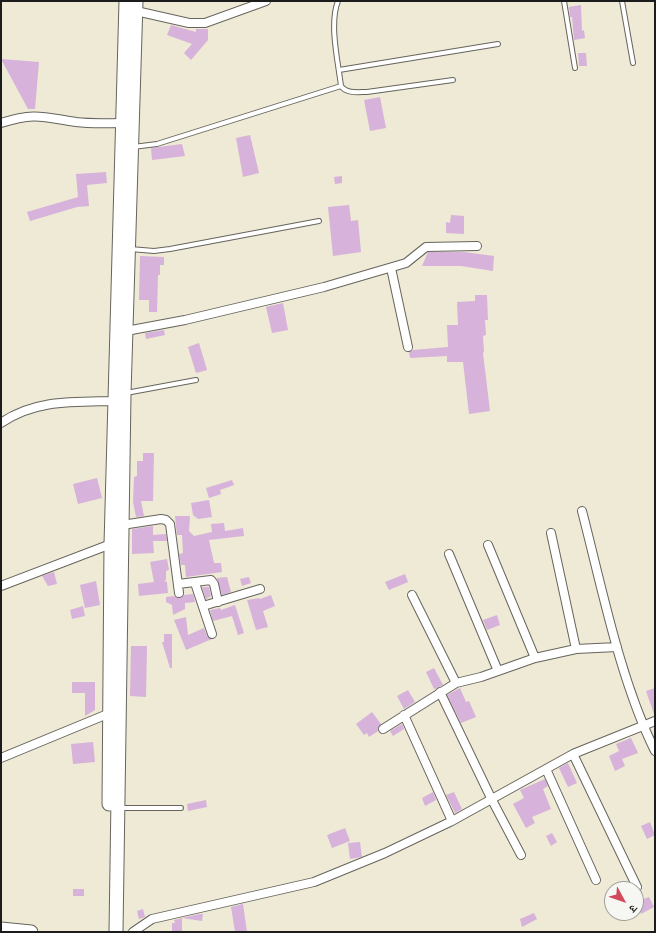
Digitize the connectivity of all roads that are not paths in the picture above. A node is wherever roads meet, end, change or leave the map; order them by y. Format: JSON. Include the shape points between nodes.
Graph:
{"nodes":[{"id":1,"x":126,"y":1,"type":"edge"},
{"id":2,"x":266,"y":1,"type":"edge"},
{"id":3,"x":338,"y":1,"type":"edge"},
{"id":4,"x":564,"y":1,"type":"edge"},
{"id":5,"x":622,"y":1,"type":"edge"},
{"id":6,"x":136,"y":6,"type":"edge"},
{"id":7,"x":498,"y":44,"type":"dead end"},
{"id":8,"x":633,"y":63,"type":"dead end"},
{"id":9,"x":575,"y":68,"type":"dead end"},
{"id":10,"x":339,"y":70,"type":"junction"},
{"id":11,"x":453,"y":80,"type":"dead end"},
{"id":12,"x":341,"y":86,"type":"junction"},
{"id":13,"x":1,"y":123,"type":"edge"},
{"id":14,"x":122,"y":123,"type":"junction"},
{"id":15,"x":131,"y":147,"type":"junction"},
{"id":16,"x":319,"y":221,"type":"dead end"},
{"id":17,"x":477,"y":246,"type":"dead end"},
{"id":18,"x":128,"y":249,"type":"junction"},
{"id":19,"x":391,"y":268,"type":"junction"},
{"id":20,"x":126,"y":331,"type":"junction"},
{"id":21,"x":408,"y":347,"type":"dead end"},
{"id":22,"x":196,"y":380,"type":"dead end"},
{"id":23,"x":119,"y":397,"type":"junction"},
{"id":24,"x":1,"y":423,"type":"edge"},
{"id":25,"x":582,"y":511,"type":"dead end"},
{"id":26,"x":122,"y":525,"type":"junction"},
{"id":27,"x":552,"y":533,"type":"dead end"},
{"id":28,"x":111,"y":544,"type":"junction"},
{"id":29,"x":488,"y":545,"type":"dead end"},
{"id":30,"x":449,"y":554,"type":"dead end"},
{"id":31,"x":196,"y":583,"type":"junction"},
{"id":32,"x":1,"y":586,"type":"edge"},
{"id":33,"x":260,"y":589,"type":"dead end"},
{"id":34,"x":412,"y":595,"type":"dead end"},
{"id":35,"x":218,"y":602,"type":"junction"},
{"id":36,"x":203,"y":606,"type":"junction"},
{"id":37,"x":212,"y":634,"type":"dead end"},
{"id":38,"x":617,"y":647,"type":"junction"},
{"id":39,"x":576,"y":650,"type":"junction"},
{"id":40,"x":535,"y":658,"type":"junction"},
{"id":41,"x":498,"y":671,"type":"junction"},
{"id":42,"x":456,"y":684,"type":"junction"},
{"id":43,"x":440,"y":692,"type":"junction"},
{"id":44,"x":110,"y":712,"type":"junction"},
{"id":45,"x":404,"y":715,"type":"junction"},
{"id":46,"x":655,"y":721,"type":"edge"},
{"id":47,"x":643,"y":727,"type":"junction"},
{"id":48,"x":383,"y":729,"type":"dead end"},
{"id":49,"x":655,"y":751,"type":"edge"},
{"id":50,"x":574,"y":754,"type":"junction"},
{"id":51,"x":1,"y":758,"type":"edge"},
{"id":52,"x":546,"y":769,"type":"junction"},
{"id":53,"x":492,"y":800,"type":"junction"},
{"id":54,"x":118,"y":808,"type":"junction"},
{"id":55,"x":181,"y":808,"type":"dead end"},
{"id":56,"x":452,"y":821,"type":"junction"},
{"id":57,"x":521,"y":855,"type":"dead end"},
{"id":58,"x":596,"y":880,"type":"dead end"},
{"id":59,"x":634,"y":881,"type":"edge"},
{"id":60,"x":1,"y":929,"type":"edge"},
{"id":61,"x":31,"y":932,"type":"edge"},
{"id":62,"x":107,"y":932,"type":"edge"},
{"id":63,"x":116,"y":932,"type":"edge"},
{"id":64,"x":133,"y":932,"type":"edge"}],
"edges":[{"from":1,"to":14,"type":"main road"},
{"from":2,"to":6,"type":"street","via":[[205,23],[190,23]]},
{"from":3,"to":10,"type":"lane","via":[[334,22]]},
{"from":4,"to":9,"type":"lane"},
{"from":5,"to":8,"type":"lane"},
{"from":6,"to":15,"type":"main road"},
{"from":7,"to":10,"type":"lane"},
{"from":10,"to":12,"type":"lane"},
{"from":11,"to":12,"type":"lane","via":[[367,92],[348,92]]},
{"from":12,"to":15,"type":"lane","via":[[157,144]]},
{"from":13,"to":14,"type":"street","via":[[36,116],[77,122]]},
{"from":14,"to":23,"type":"main road"},
{"from":15,"to":18,"type":"main road"},
{"from":16,"to":18,"type":"lane","via":[[170,249]]},
{"from":17,"to":19,"type":"street","via":[[426,247],[406,263]]},
{"from":18,"to":20,"type":"main road"},
{"from":19,"to":20,"type":"street","via":[[254,305]]},
{"from":19,"to":21,"type":"street"},
{"from":20,"to":23,"type":"main road"},
{"from":22,"to":23,"type":"lane"},
{"from":23,"to":24,"type":"street","via":[[44,404]]},
{"from":23,"to":26,"type":"main road"},
{"from":23,"to":28,"type":"main road"},
{"from":25,"to":38,"type":"street"},
{"from":26,"to":31,"type":"street","via":[[166,520],[170,524],[179,589]]},
{"from":26,"to":54,"type":"main road"},
{"from":27,"to":39,"type":"street"},
{"from":28,"to":32,"type":"street"},
{"from":28,"to":44,"type":"main road"},
{"from":29,"to":40,"type":"street"},
{"from":30,"to":41,"type":"street"},
{"from":31,"to":35,"type":"street","via":[[211,580]]},
{"from":31,"to":36,"type":"street"},
{"from":33,"to":35,"type":"street"},
{"from":34,"to":42,"type":"street"},
{"from":35,"to":36,"type":"street"},
{"from":36,"to":37,"type":"street"},
{"from":38,"to":39,"type":"street"},
{"from":38,"to":47,"type":"street"},
{"from":39,"to":40,"type":"street"},
{"from":40,"to":41,"type":"street"},
{"from":41,"to":42,"type":"street"},
{"from":42,"to":43,"type":"street"},
{"from":43,"to":45,"type":"street"},
{"from":43,"to":53,"type":"street"},
{"from":44,"to":51,"type":"street"},
{"from":44,"to":62,"type":"main road"},
{"from":45,"to":48,"type":"street"},
{"from":45,"to":56,"type":"street"},
{"from":46,"to":47,"type":"street"},
{"from":47,"to":49,"type":"street"},
{"from":47,"to":50,"type":"street"},
{"from":50,"to":52,"type":"street"},
{"from":50,"to":59,"type":"street"},
{"from":52,"to":53,"type":"street"},
{"from":52,"to":58,"type":"street"},
{"from":53,"to":56,"type":"street"},
{"from":53,"to":57,"type":"street"},
{"from":54,"to":55,"type":"lane"},
{"from":54,"to":63,"type":"main road"},
{"from":56,"to":64,"type":"street","via":[[385,853],[314,882],[152,919]]},
{"from":60,"to":61,"type":"main road"}]}
